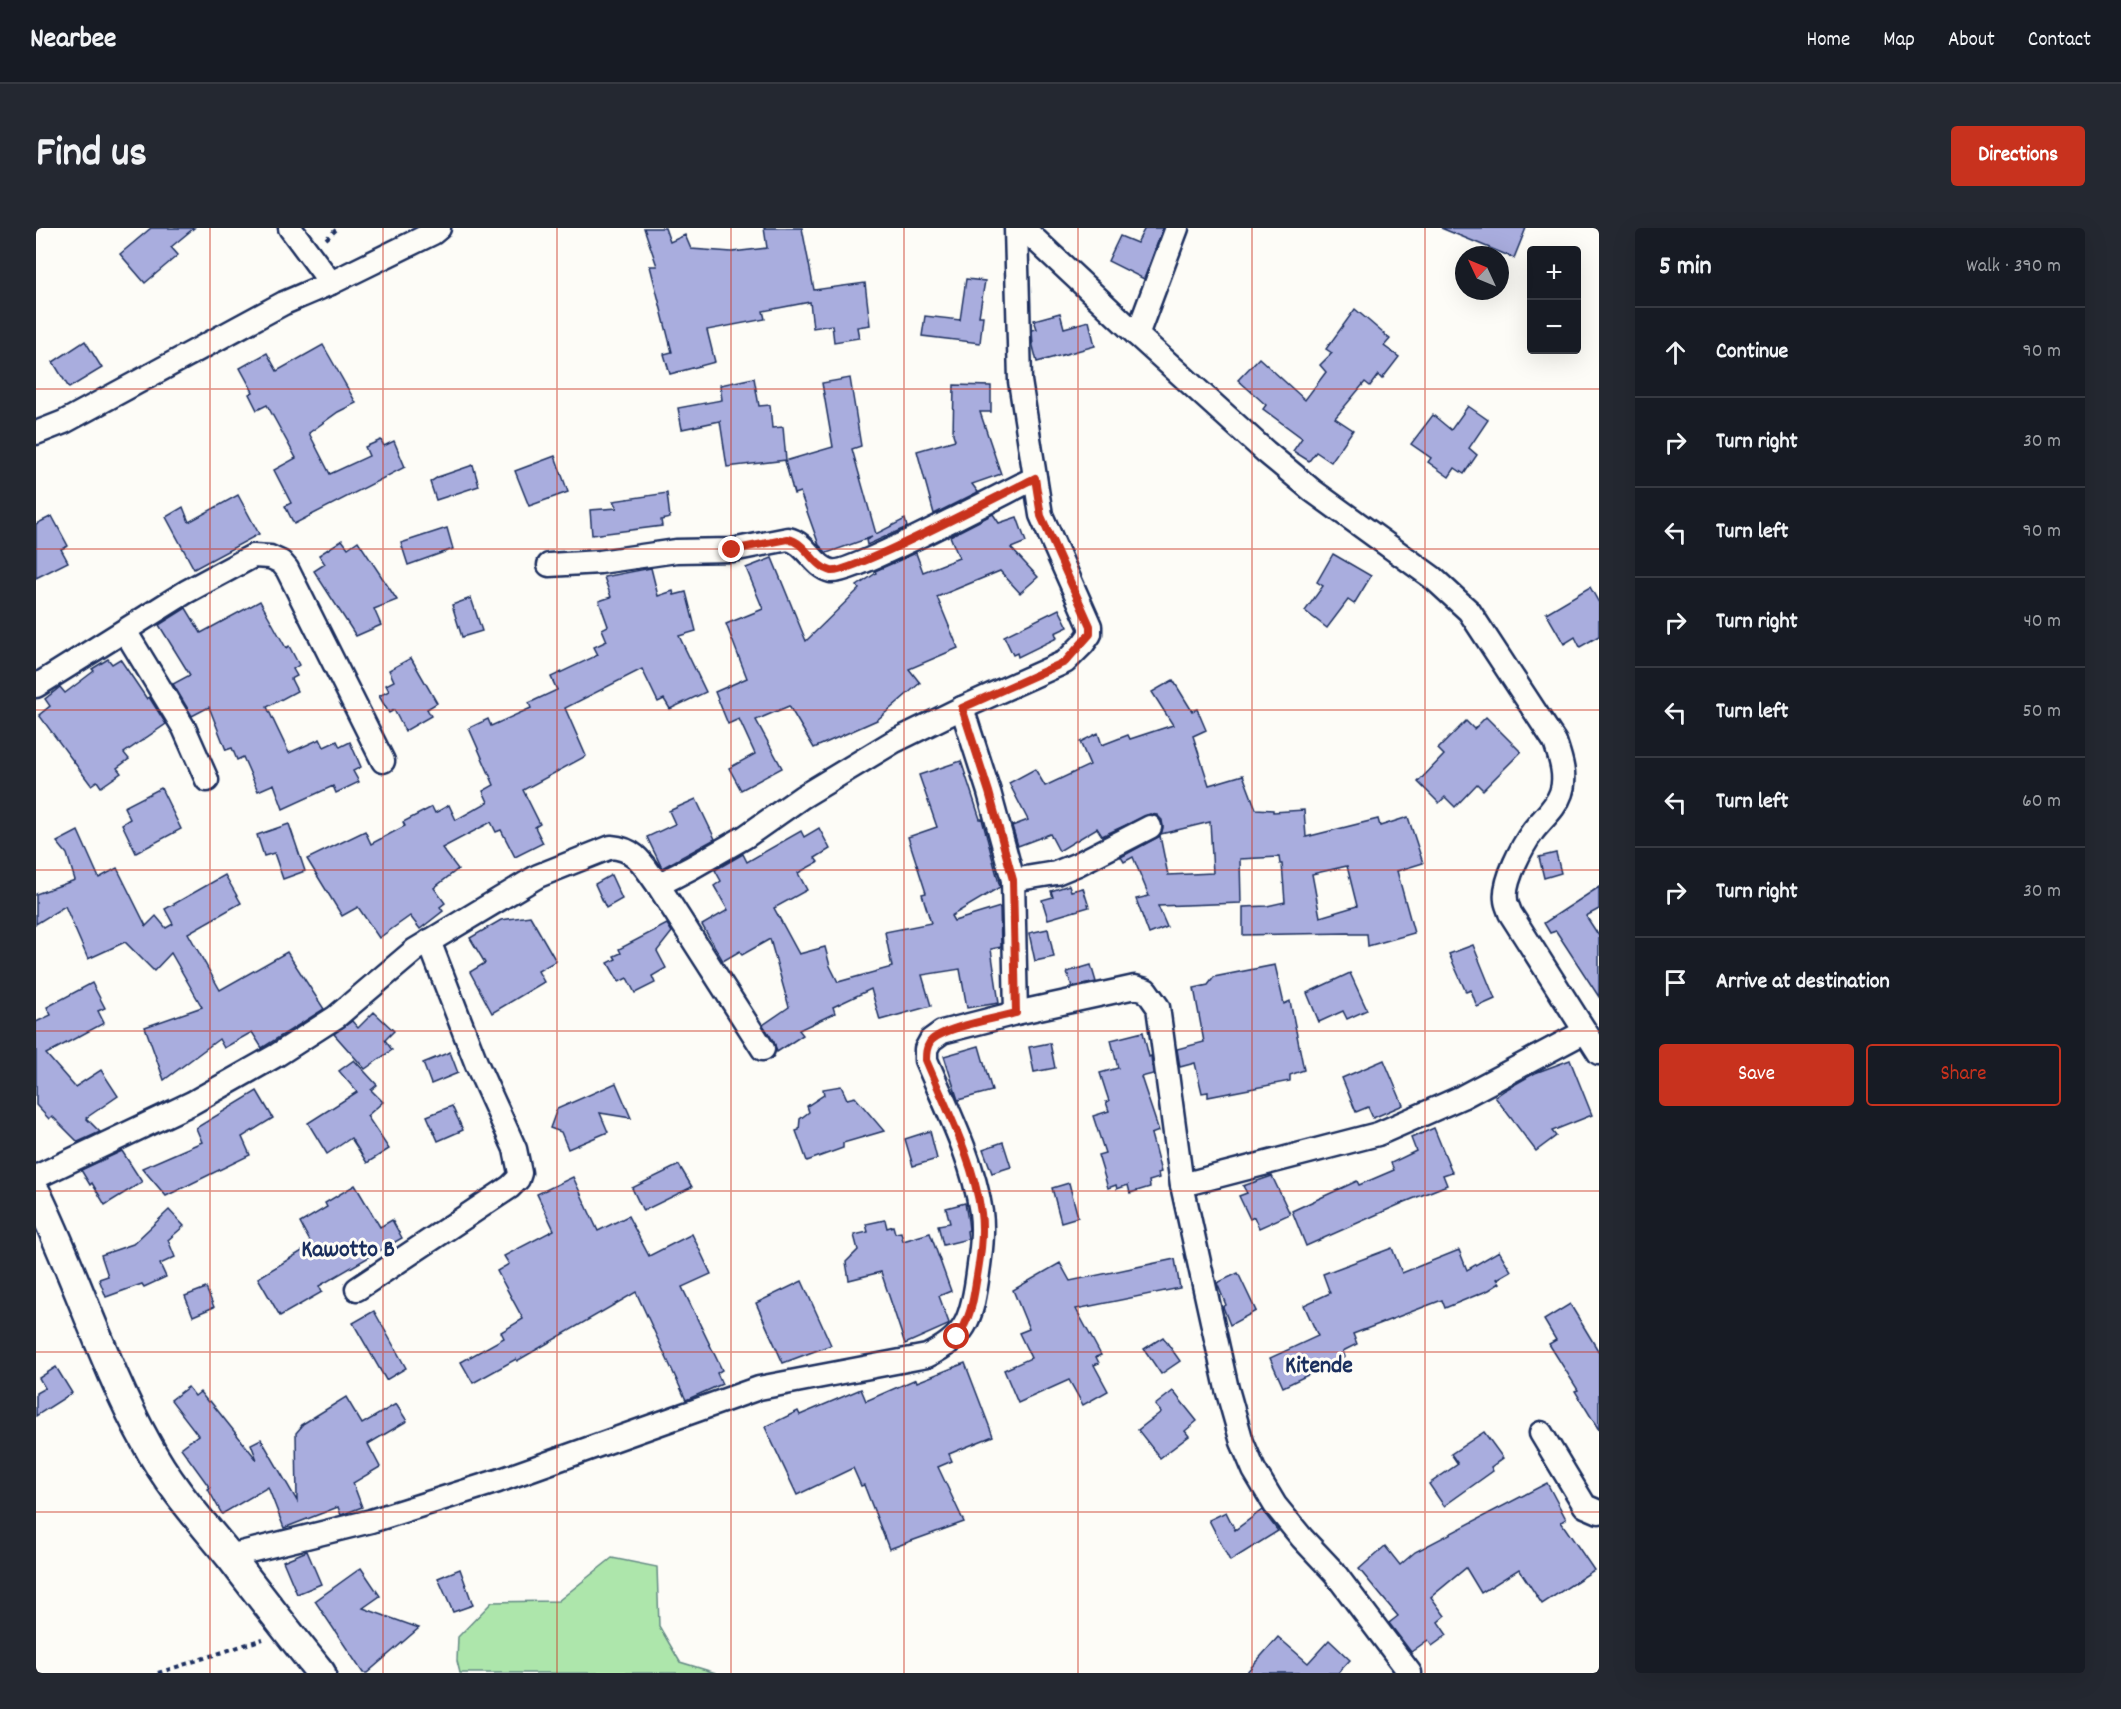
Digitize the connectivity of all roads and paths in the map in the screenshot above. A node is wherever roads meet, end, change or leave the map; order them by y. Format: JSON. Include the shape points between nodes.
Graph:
{"nodes":[{"id":1,"x":290,"y":228,"type":"edge"},
{"id":2,"x":439,"y":228,"type":"edge"},
{"id":3,"x":1016,"y":228,"type":"edge"},
{"id":4,"x":1023,"y":228,"type":"edge"},
{"id":5,"x":1177,"y":228,"type":"edge"},
{"id":6,"x":331,"y":284,"type":"junction"},
{"id":7,"x":1137,"y":335,"type":"junction"},
{"id":8,"x":36,"y":432,"type":"edge"},
{"id":9,"x":1035,"y":478,"type":"junction"},
{"id":10,"x":549,"y":565,"type":"dead end"},
{"id":11,"x":125,"y":631,"type":"junction"},
{"id":12,"x":36,"y":686,"type":"edge"},
{"id":13,"x":962,"y":708,"type":"junction"},
{"id":14,"x":383,"y":761,"type":"dead end"},
{"id":15,"x":207,"y":780,"type":"dead end"},
{"id":16,"x":1150,"y":827,"type":"dead end"},
{"id":17,"x":1013,"y":880,"type":"junction"},
{"id":18,"x":658,"y":885,"type":"junction"},
{"id":19,"x":429,"y":941,"type":"junction"},
{"id":20,"x":1016,"y":1013,"type":"junction"},
{"id":21,"x":1584,"y":1032,"type":"junction"},
{"id":22,"x":764,"y":1049,"type":"dead end"},
{"id":23,"x":1599,"y":1053,"type":"edge"},
{"id":24,"x":36,"y":1177,"type":"edge"},
{"id":25,"x":1182,"y":1185,"type":"junction"},
{"id":26,"x":36,"y":1193,"type":"edge"},
{"id":27,"x":357,"y":1290,"type":"dead end"},
{"id":28,"x":1541,"y":1433,"type":"dead end"},
{"id":29,"x":1599,"y":1512,"type":"edge"},
{"id":30,"x":229,"y":1556,"type":"junction"},
{"id":31,"x":286,"y":1631,"type":"junction"},
{"id":32,"x":158,"y":1673,"type":"edge"},
{"id":33,"x":321,"y":1673,"type":"edge"},
{"id":34,"x":1410,"y":1673,"type":"edge"}],
"edges":[{"from":1,"to":6,"type":"street"},
{"from":2,"to":6,"type":"street"},
{"from":3,"to":9,"type":"street","via":[[1020,381]]},
{"from":4,"to":7,"type":"street"},
{"from":5,"to":7,"type":"street"},
{"from":6,"to":8,"type":"street","via":[[284,303],[64,422]]},
{"from":7,"to":21,"type":"street","via":[[1313,491],[1433,578],[1469,611],[1555,742],[1562,762],[1562,792],[1517,858],[1506,900],[1510,913]]},
{"from":9,"to":10,"type":"street","via":[[841,571],[821,566],[801,545],[788,539],[732,550],[676,551]]},
{"from":9,"to":13,"type":"street","via":[[1041,516],[1084,609],[1090,634],[1065,662]]},
{"from":11,"to":12,"type":"street"},
{"from":11,"to":14,"type":"street","via":[[253,556],[281,562]]},
{"from":11,"to":15,"type":"street","via":[[184,728]]},
{"from":13,"to":17,"type":"street"},
{"from":13,"to":18,"type":"street","via":[[893,742],[745,837]]},
{"from":16,"to":17,"type":"street","via":[[1056,873]]},
{"from":17,"to":20,"type":"street"},
{"from":18,"to":19,"type":"street","via":[[635,854],[611,847],[538,876]]},
{"from":18,"to":22,"type":"street"},
{"from":19,"to":24,"type":"street","via":[[336,1017],[278,1055],[192,1103]]},
{"from":19,"to":27,"type":"street","via":[[477,1065],[515,1149],[520,1173],[510,1187]]},
{"from":20,"to":25,"type":"street","via":[[1135,987],[1146,990],[1158,1007]]},
{"from":20,"to":30,"type":"street","via":[[942,1032],[926,1049],[926,1060],[968,1160],[981,1213],[981,1251],[973,1305],[966,1326],[944,1348],[927,1356],[759,1389],[372,1521]]},
{"from":21,"to":23,"type":"street"},
{"from":21,"to":25,"type":"street","via":[[1462,1097],[1378,1134]]},
{"from":25,"to":34,"type":"street","via":[[1227,1389],[1254,1470],[1275,1505],[1334,1572]]},
{"from":26,"to":30,"type":"street","via":[[121,1394],[148,1447],[188,1508]]},
{"from":28,"to":29,"type":"street","via":[[1585,1506]]},
{"from":30,"to":31,"type":"street"},
{"from":31,"to":32,"type":"path"},
{"from":31,"to":33,"type":"street"}]}
